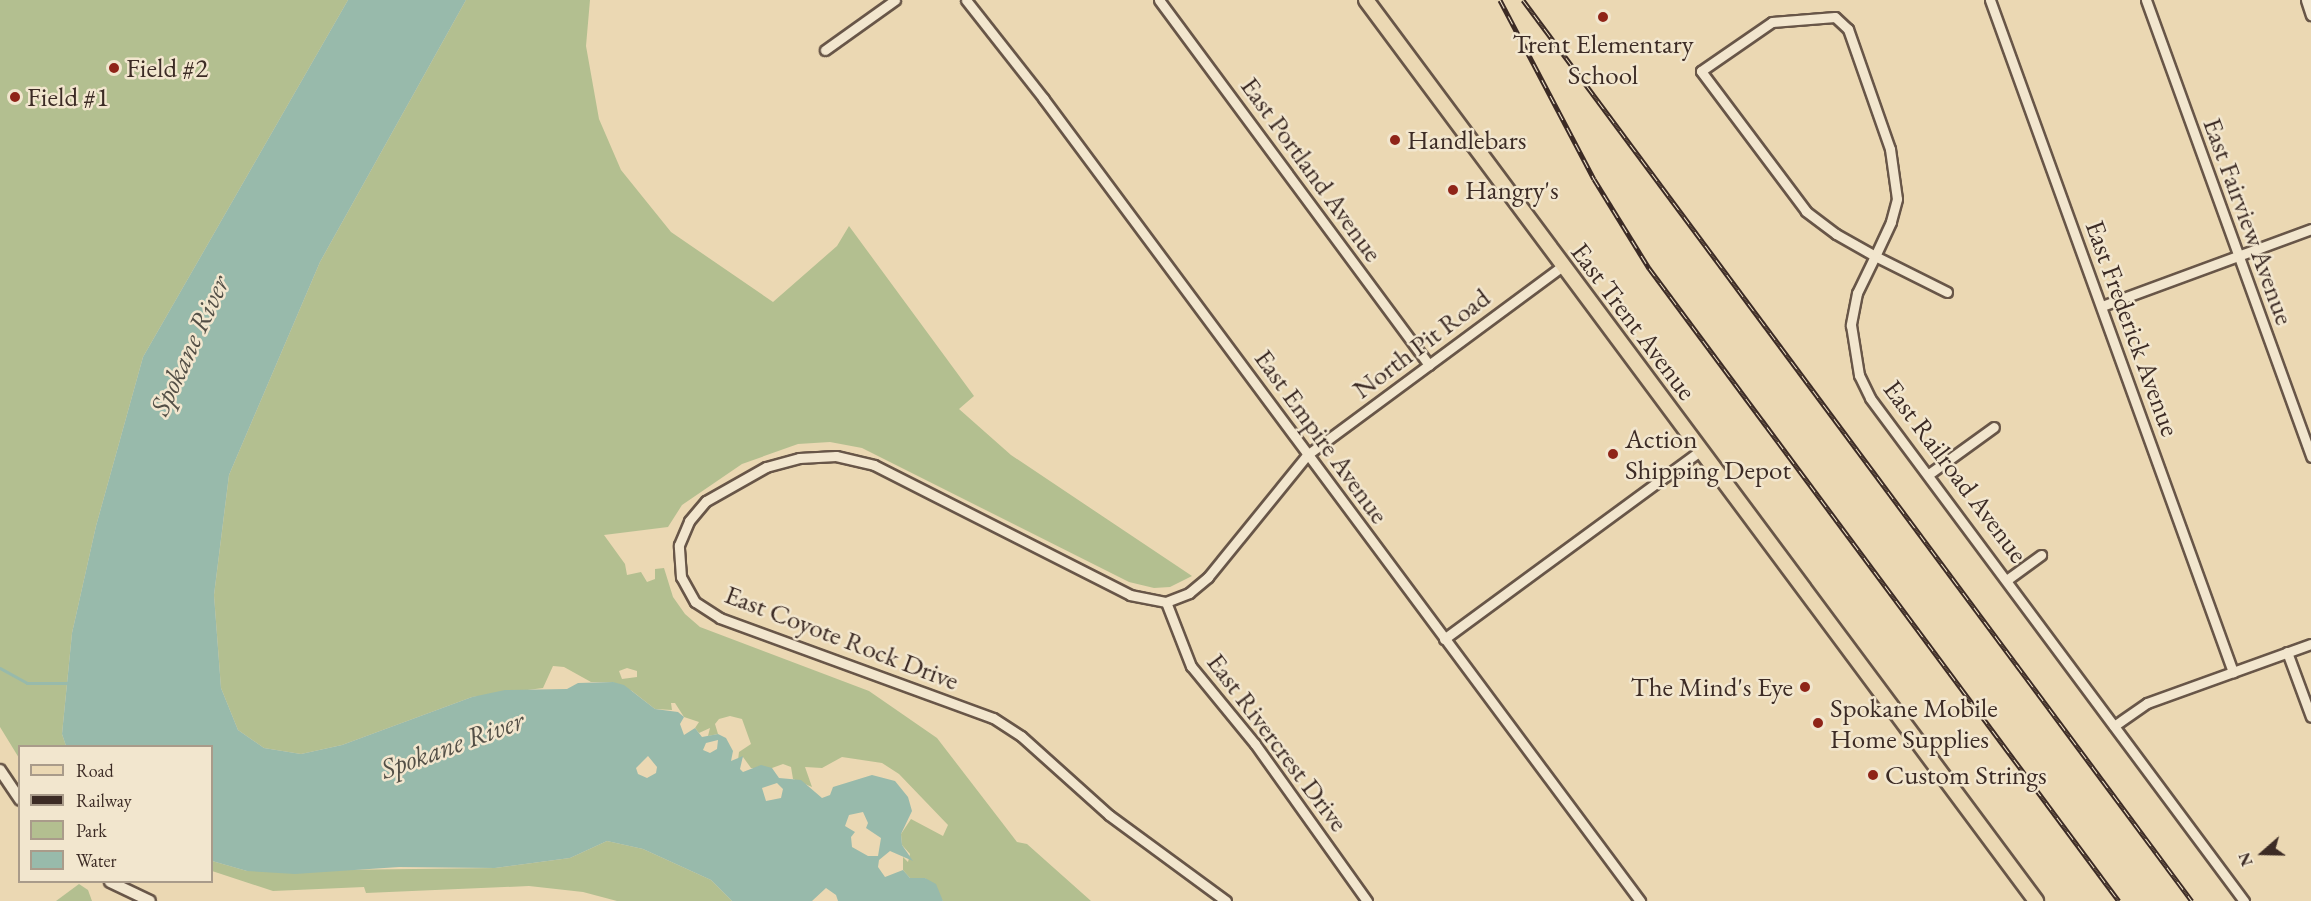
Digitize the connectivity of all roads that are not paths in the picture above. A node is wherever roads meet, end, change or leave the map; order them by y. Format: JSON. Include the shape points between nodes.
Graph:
{"nodes":[{"id":1,"x":895,"y":0,"type":"edge"},
{"id":2,"x":966,"y":0,"type":"edge"},
{"id":3,"x":1159,"y":0,"type":"edge"},
{"id":4,"x":1365,"y":0,"type":"edge"},
{"id":5,"x":1990,"y":0,"type":"edge"},
{"id":6,"x":2146,"y":0,"type":"edge"},
{"id":7,"x":2306,"y":0,"type":"edge"},
{"id":8,"x":2311,"y":15,"type":"edge"},
{"id":9,"x":825,"y":50,"type":"dead end"},
{"id":10,"x":2311,"y":229,"type":"edge"},
{"id":11,"x":1875,"y":256,"type":"junction"},
{"id":12,"x":2236,"y":257,"type":"junction"},
{"id":13,"x":1562,"y":266,"type":"junction"},
{"id":14,"x":1947,"y":292,"type":"dead end"},
{"id":15,"x":2102,"y":306,"type":"junction"},
{"id":16,"x":1429,"y":365,"type":"junction"},
{"id":17,"x":1994,"y":427,"type":"dead end"},
{"id":18,"x":1701,"y":450,"type":"junction"},
{"id":19,"x":1306,"y":455,"type":"junction"},
{"id":20,"x":2311,"y":457,"type":"edge"},
{"id":21,"x":1929,"y":474,"type":"junction"},
{"id":22,"x":2041,"y":555,"type":"dead end"},
{"id":23,"x":2008,"y":579,"type":"junction"},
{"id":24,"x":1166,"y":602,"type":"junction"},
{"id":25,"x":1444,"y":639,"type":"junction"},
{"id":26,"x":2311,"y":644,"type":"edge"},
{"id":27,"x":2287,"y":652,"type":"junction"},
{"id":28,"x":2233,"y":672,"type":"junction"},
{"id":29,"x":2311,"y":717,"type":"edge"},
{"id":30,"x":2114,"y":726,"type":"junction"},
{"id":31,"x":0,"y":770,"type":"edge"},
{"id":32,"x":18,"y":797,"type":"edge"},
{"id":33,"x":112,"y":883,"type":"edge"},
{"id":34,"x":150,"y":901,"type":"edge"},
{"id":35,"x":1227,"y":901,"type":"edge"},
{"id":36,"x":1367,"y":901,"type":"edge"},
{"id":37,"x":1640,"y":901,"type":"edge"},
{"id":38,"x":2036,"y":901,"type":"edge"},
{"id":39,"x":2244,"y":901,"type":"edge"}],
"edges":[{"from":1,"to":9,"type":"street"},
{"from":2,"to":19,"type":"street","name":"East Empire Avenue","via":[[1043,98]]},
{"from":3,"to":16,"type":"street","name":"East Portland Avenue"},
{"from":4,"to":13,"type":"main road","name":"East Trent Avenue"},
{"from":5,"to":15,"type":"street","name":"East Frederick Avenue"},
{"from":6,"to":12,"type":"street","name":"East Fairview Avenue"},
{"from":7,"to":8,"type":"street"},
{"from":10,"to":12,"type":"street"},
{"from":11,"to":11,"type":"street","name":"East Railroad Avenue","via":[[1806,211],[1701,70],[1772,22],[1835,17],[1848,29],[1896,173],[1897,200],[1892,222]]},
{"from":11,"to":14,"type":"street"},
{"from":11,"to":21,"type":"street","name":"East Railroad Avenue","via":[[1857,293],[1851,325],[1852,351],[1870,398]]},
{"from":12,"to":15,"type":"street"},
{"from":12,"to":20,"type":"street","name":"East Fairview Avenue"},
{"from":13,"to":16,"type":"street","name":"North Pit Road"},
{"from":13,"to":18,"type":"main road","name":"East Trent Avenue"},
{"from":15,"to":28,"type":"street","name":"East Frederick Avenue"},
{"from":16,"to":19,"type":"street","name":"North Pit Road"},
{"from":17,"to":21,"type":"street"},
{"from":18,"to":25,"type":"street"},
{"from":18,"to":38,"type":"main road","name":"East Trent Avenue"},
{"from":19,"to":24,"type":"street","via":[[1208,577],[1189,593]]},
{"from":19,"to":25,"type":"street","name":"East Empire Avenue"},
{"from":21,"to":23,"type":"street","name":"East Railroad Avenue"},
{"from":22,"to":23,"type":"street"},
{"from":23,"to":30,"type":"street","name":"East Railroad Avenue"},
{"from":24,"to":35,"type":"street","name":"East Coyote Rock Drive","via":[[1130,595],[874,465],[836,456],[799,458],[766,467],[706,501],[689,521],[679,545],[681,577],[695,602],[720,618],[993,718],[1021,735],[1108,815]]},
{"from":24,"to":36,"type":"street","name":"East Rivercrest Drive","via":[[1191,666],[1256,744]]},
{"from":25,"to":37,"type":"street","name":"East Empire Avenue"},
{"from":26,"to":27,"type":"street"},
{"from":27,"to":28,"type":"street"},
{"from":27,"to":29,"type":"street"},
{"from":28,"to":30,"type":"street","via":[[2147,704]]},
{"from":30,"to":39,"type":"street","name":"East Railroad Avenue"},
{"from":31,"to":32,"type":"street"},
{"from":33,"to":34,"type":"street"}]}
